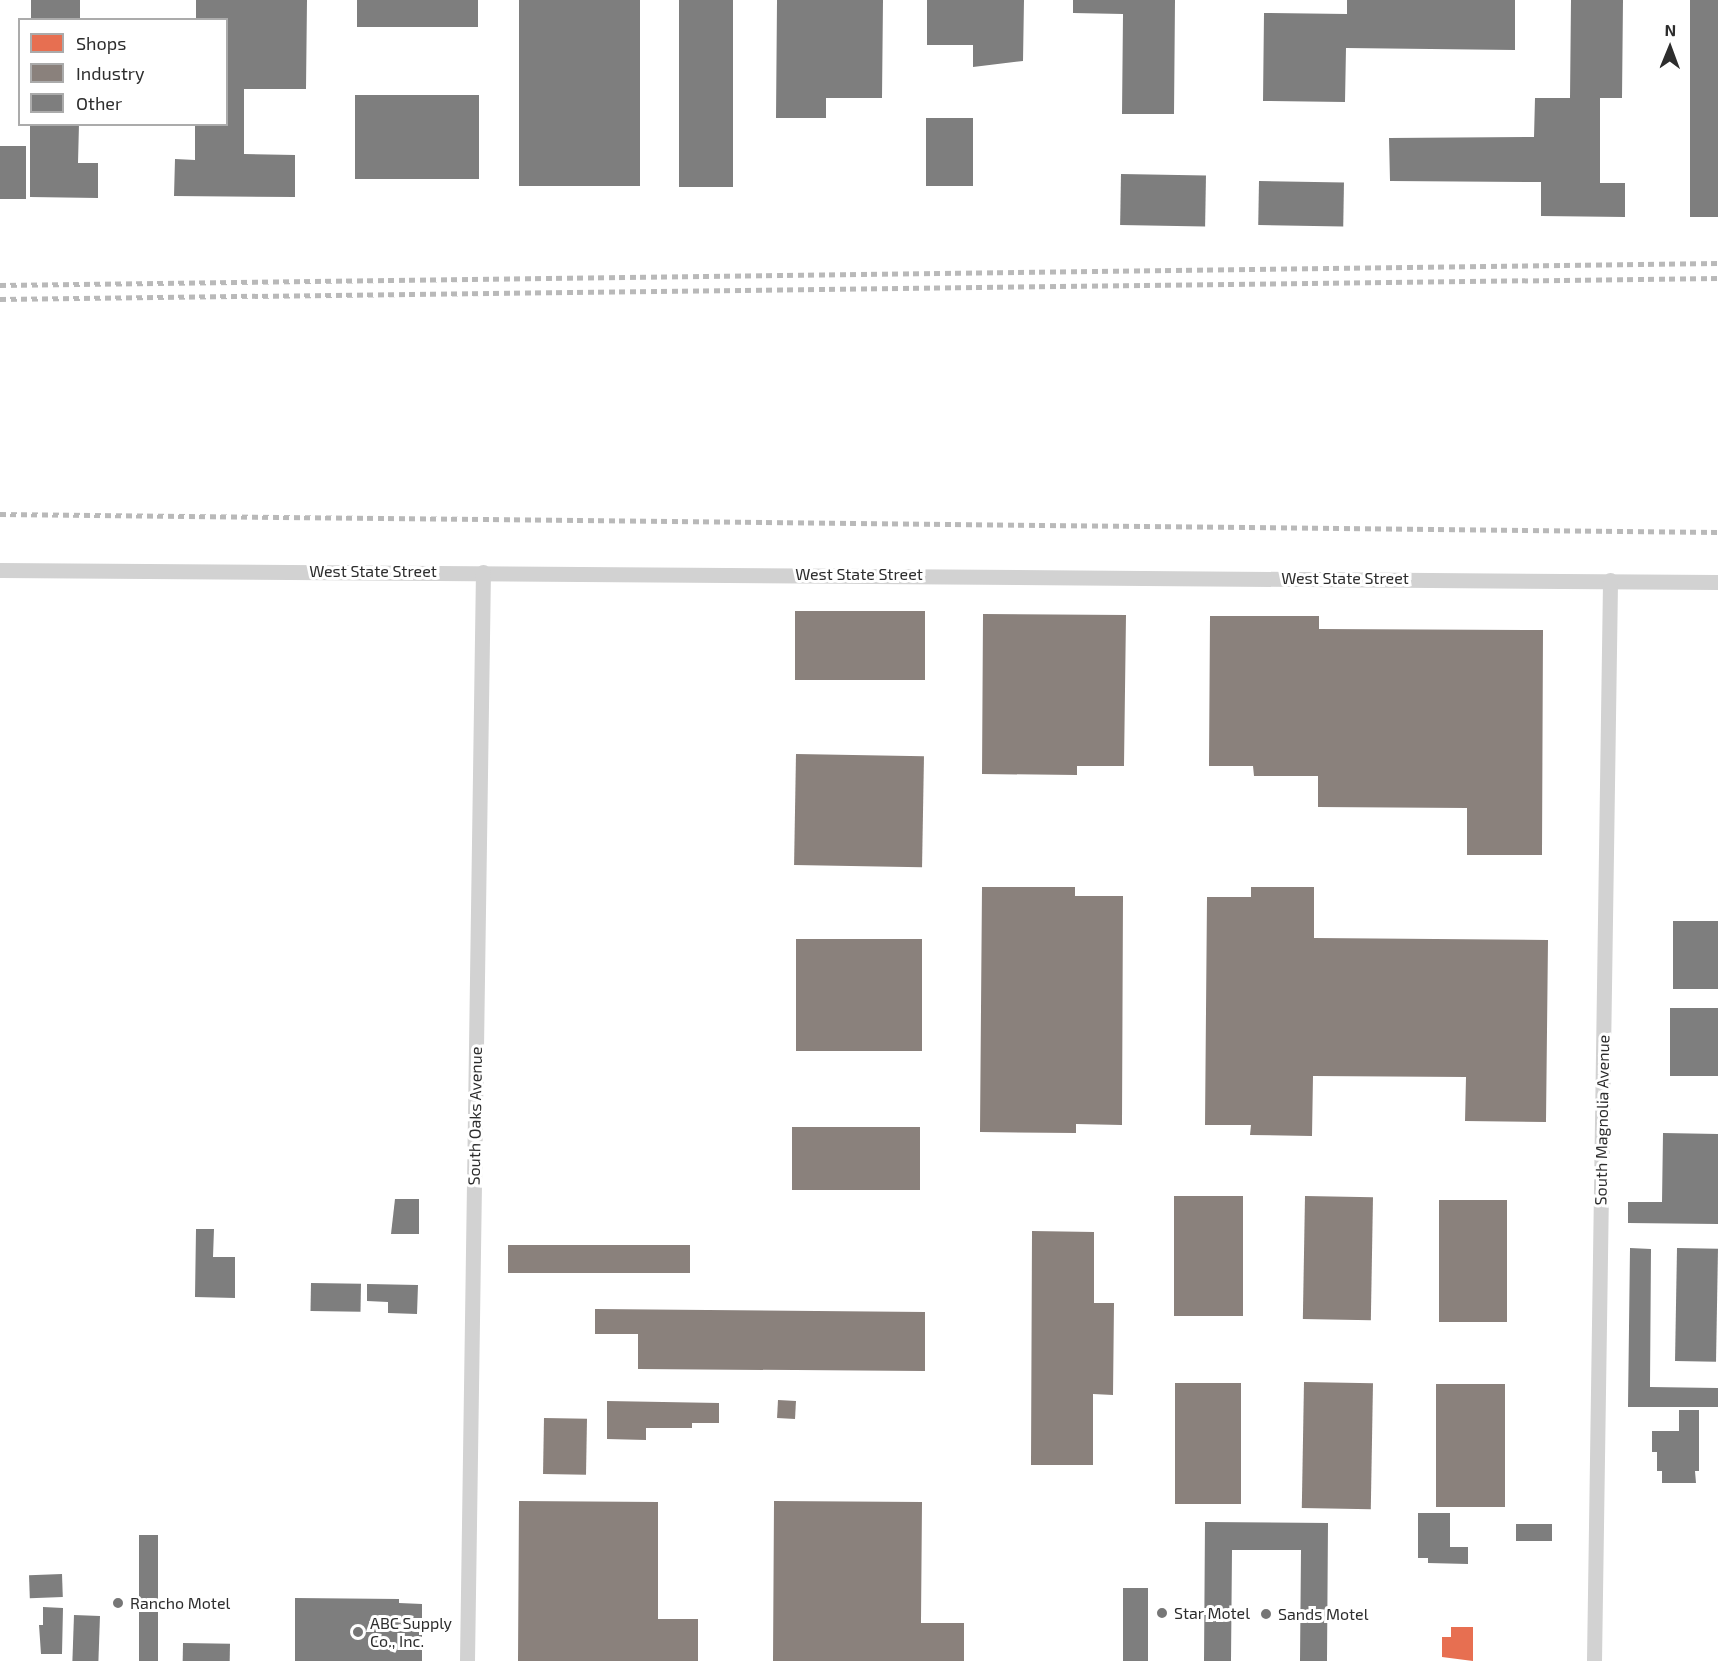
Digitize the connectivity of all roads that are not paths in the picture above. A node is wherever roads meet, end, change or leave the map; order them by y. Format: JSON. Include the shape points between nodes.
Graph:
{"nodes":[{"id":1,"x":0,"y":570,"type":"edge"},
{"id":2,"x":483,"y":572,"type":"junction"},
{"id":3,"x":1610,"y":580,"type":"junction"},
{"id":4,"x":1718,"y":582,"type":"edge"},
{"id":5,"x":467,"y":1661,"type":"edge"},
{"id":6,"x":1594,"y":1661,"type":"edge"}],
"edges":[{"from":1,"to":2,"type":"street","name":"West State Street"},
{"from":2,"to":3,"type":"street","name":"West State Street"},
{"from":2,"to":5,"type":"street","name":"South Oaks Avenue"},
{"from":3,"to":4,"type":"street","name":"West State Street"},
{"from":3,"to":6,"type":"street","name":"South Magnolia Avenue"}]}
